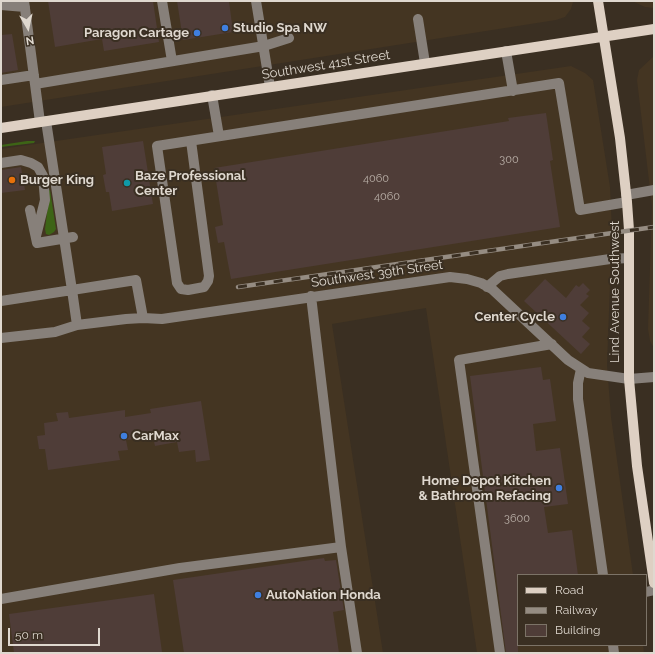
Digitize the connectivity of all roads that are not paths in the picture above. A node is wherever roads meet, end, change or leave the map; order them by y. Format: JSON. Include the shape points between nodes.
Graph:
{"nodes":[{"id":1,"x":162,"y":1,"type":"edge"},
{"id":2,"x":256,"y":1,"type":"edge"},
{"id":3,"x":598,"y":1,"type":"edge"},
{"id":4,"x":24,"y":4,"type":"edge"},
{"id":5,"x":1,"y":5,"type":"edge"},
{"id":6,"x":418,"y":19,"type":"dead end"},
{"id":7,"x":654,"y":29,"type":"edge"},
{"id":8,"x":604,"y":36,"type":"junction"},
{"id":9,"x":289,"y":38,"type":"dead end"},
{"id":10,"x":264,"y":46,"type":"junction"},
{"id":11,"x":506,"y":51,"type":"junction"},
{"id":12,"x":172,"y":61,"type":"junction"},
{"id":13,"x":425,"y":63,"type":"junction"},
{"id":14,"x":34,"y":79,"type":"junction"},
{"id":15,"x":1,"y":80,"type":"edge"},
{"id":16,"x":270,"y":87,"type":"junction"},
{"id":17,"x":513,"y":91,"type":"junction"},
{"id":18,"x":212,"y":95,"type":"junction"},
{"id":19,"x":43,"y":121,"type":"junction"},
{"id":20,"x":1,"y":128,"type":"edge"},
{"id":21,"x":219,"y":136,"type":"junction"},
{"id":22,"x":191,"y":141,"type":"junction"},
{"id":23,"x":1,"y":163,"type":"edge"},
{"id":24,"x":654,"y":190,"type":"edge"},
{"id":25,"x":627,"y":199,"type":"junction"},
{"id":26,"x":30,"y":210,"type":"dead end"},
{"id":27,"x":36,"y":236,"type":"junction"},
{"id":28,"x":69,"y":238,"type":"junction"},
{"id":29,"x":629,"y":258,"type":"junction"},
{"id":30,"x":488,"y":286,"type":"junction"},
{"id":31,"x":72,"y":290,"type":"junction"},
{"id":32,"x":311,"y":296,"type":"junction"},
{"id":33,"x":1,"y":301,"type":"edge"},
{"id":34,"x":143,"y":318,"type":"junction"},
{"id":35,"x":77,"y":325,"type":"junction"},
{"id":36,"x":1,"y":338,"type":"edge"},
{"id":37,"x":552,"y":344,"type":"junction"},
{"id":38,"x":581,"y":369,"type":"junction"},
{"id":39,"x":654,"y":377,"type":"edge"},
{"id":40,"x":629,"y":379,"type":"junction"},
{"id":41,"x":341,"y":547,"type":"junction"},
{"id":42,"x":652,"y":560,"type":"edge"},
{"id":43,"x":603,"y":574,"type":"edge"},
{"id":44,"x":654,"y":583,"type":"edge"},
{"id":45,"x":1,"y":599,"type":"edge"},
{"id":46,"x":357,"y":653,"type":"edge"},
{"id":47,"x":500,"y":653,"type":"edge"}],
"edges":[{"from":1,"to":12,"type":"street"},
{"from":2,"to":10,"type":"street"},
{"from":3,"to":8,"type":"main road","name":"Lind Avenue Southwest"},
{"from":4,"to":5,"type":"street"},
{"from":4,"to":14,"type":"street"},
{"from":6,"to":13,"type":"street"},
{"from":7,"to":8,"type":"main road","name":"Southwest 41st Street"},
{"from":8,"to":11,"type":"main road","name":"Southwest 41st Street"},
{"from":8,"to":25,"type":"main road","name":"Lind Avenue Southwest"},
{"from":9,"to":10,"type":"street"},
{"from":10,"to":12,"type":"street"},
{"from":10,"to":16,"type":"street"},
{"from":11,"to":13,"type":"main road","name":"Southwest 41st Street"},
{"from":11,"to":17,"type":"street"},
{"from":12,"to":14,"type":"street"},
{"from":13,"to":16,"type":"main road","name":"Southwest 41st Street"},
{"from":14,"to":15,"type":"street"},
{"from":14,"to":19,"type":"street"},
{"from":16,"to":18,"type":"main road","name":"Southwest 41st Street"},
{"from":17,"to":21,"type":"street"},
{"from":17,"to":25,"type":"street","via":[[559,83],[580,210]]},
{"from":18,"to":19,"type":"main road","name":"Southwest 41st Street"},
{"from":18,"to":21,"type":"street"},
{"from":19,"to":20,"type":"main road","name":"Southwest 41st Street"},
{"from":19,"to":28,"type":"street"},
{"from":21,"to":22,"type":"street"},
{"from":22,"to":22,"type":"street","via":[[157,146],[177,283],[181,289],[188,290],[204,288],[209,276]]},
{"from":23,"to":27,"type":"street","via":[[21,160],[31,163],[38,167],[43,176],[46,200]]},
{"from":24,"to":25,"type":"street"},
{"from":25,"to":29,"type":"main road","name":"Lind Avenue Southwest"},
{"from":26,"to":27,"type":"street"},
{"from":27,"to":28,"type":"street","via":[[37,243]]},
{"from":28,"to":31,"type":"street"},
{"from":29,"to":30,"type":"street","via":[[508,274],[500,276]]},
{"from":29,"to":40,"type":"main road","name":"Lind Avenue Southwest"},
{"from":30,"to":32,"type":"street","name":"Southwest 39th Street","via":[[450,277]]},
{"from":30,"to":37,"type":"street","name":"Southwest 39th Street"},
{"from":31,"to":33,"type":"street"},
{"from":31,"to":34,"type":"street","via":[[136,280]]},
{"from":31,"to":35,"type":"street"},
{"from":32,"to":34,"type":"street","name":"Southwest 39th Street","via":[[162,319]]},
{"from":32,"to":41,"type":"street"},
{"from":34,"to":35,"type":"street","name":"Southwest 39th Street"},
{"from":35,"to":36,"type":"street","name":"Southwest 39th Street","via":[[55,332]]},
{"from":37,"to":38,"type":"street","name":"Southwest 39th Street"},
{"from":37,"to":47,"type":"street","via":[[459,360]]},
{"from":38,"to":40,"type":"street","name":"Southwest 39th Street","via":[[588,373]]},
{"from":38,"to":43,"type":"street","via":[[578,399]]},
{"from":39,"to":40,"type":"street","name":"Southwest 39th Street"},
{"from":40,"to":42,"type":"main road","name":"Lind Avenue Southwest","via":[[637,466]]},
{"from":41,"to":45,"type":"street","via":[[180,568]]},
{"from":41,"to":46,"type":"street"},
{"from":42,"to":44,"type":"main road","name":"Lind Avenue Southwest"}]}
